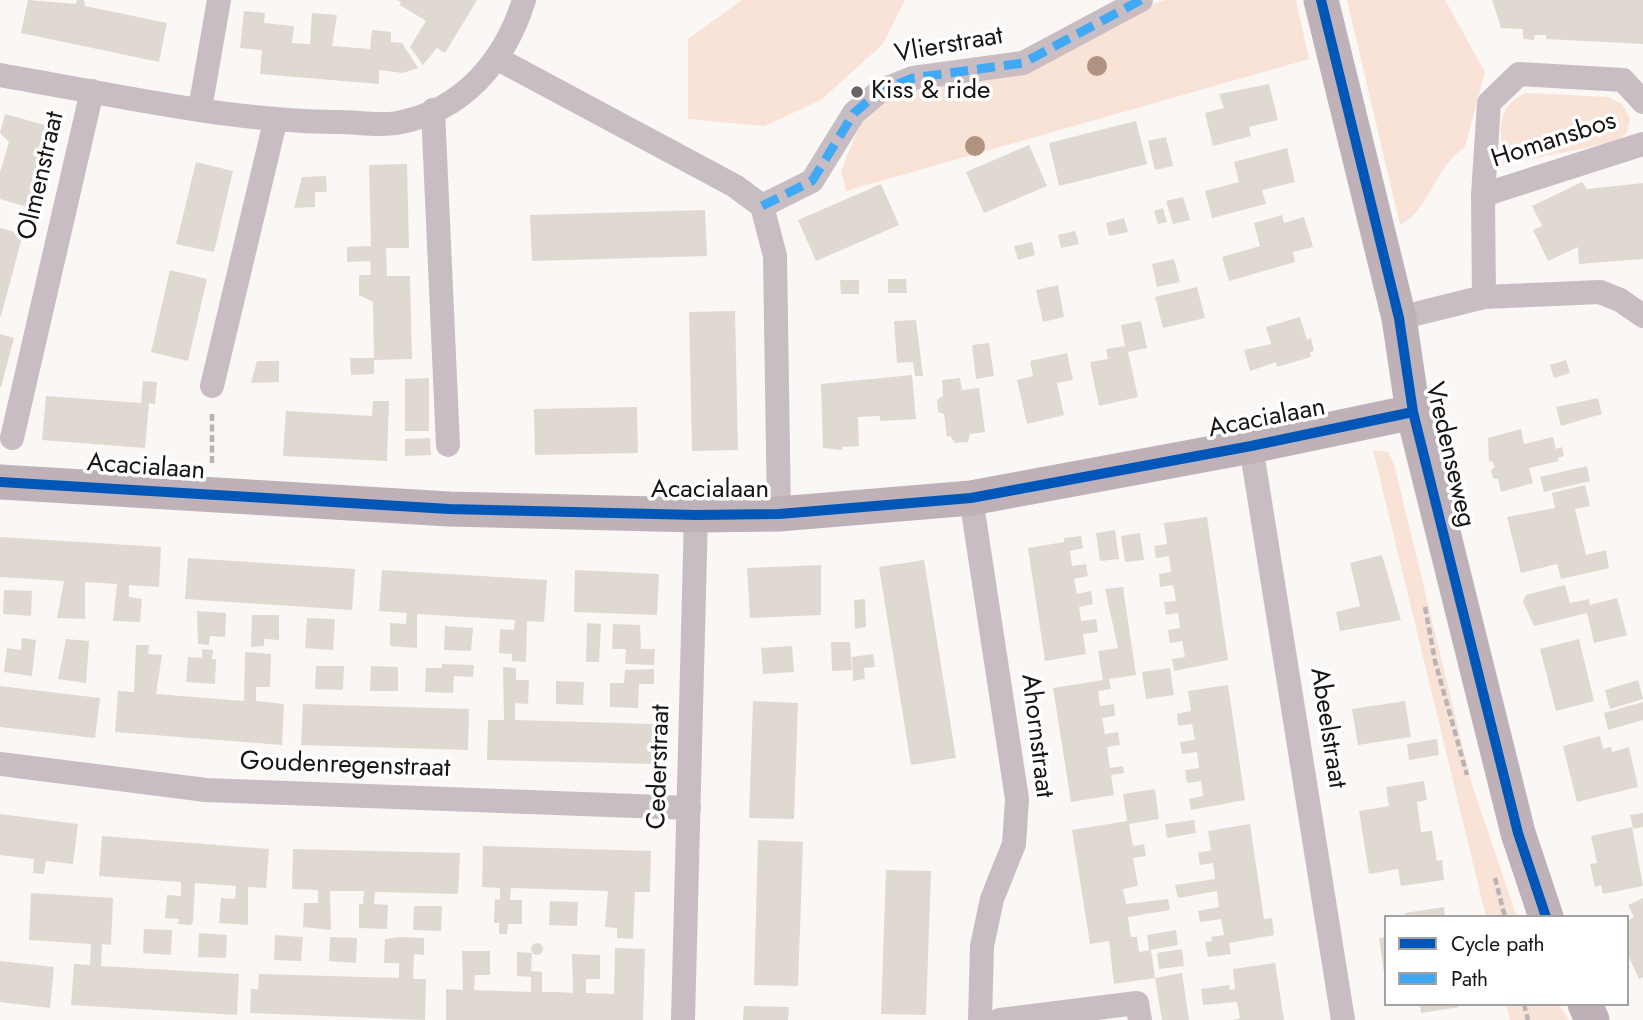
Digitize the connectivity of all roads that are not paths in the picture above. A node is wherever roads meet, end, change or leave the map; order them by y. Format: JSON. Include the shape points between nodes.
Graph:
{"nodes":[{"id":1,"x":219,"y":0,"type":"edge"},
{"id":2,"x":524,"y":0,"type":"edge"},
{"id":3,"x":1141,"y":0,"type":"edge"},
{"id":4,"x":1321,"y":0,"type":"edge"},
{"id":5,"x":498,"y":59,"type":"junction"},
{"id":6,"x":0,"y":75,"type":"edge"},
{"id":7,"x":92,"y":91,"type":"junction"},
{"id":8,"x":1643,"y":102,"type":"edge"},
{"id":9,"x":200,"y":108,"type":"junction"},
{"id":10,"x":433,"y":110,"type":"junction"},
{"id":11,"x":275,"y":122,"type":"junction"},
{"id":12,"x":1643,"y":144,"type":"edge"},
{"id":13,"x":1483,"y":195,"type":"junction"},
{"id":14,"x":762,"y":205,"type":"junction"},
{"id":15,"x":1484,"y":297,"type":"junction"},
{"id":16,"x":1643,"y":316,"type":"edge"},
{"id":17,"x":1399,"y":318,"type":"junction"},
{"id":18,"x":212,"y":386,"type":"road end"},
{"id":19,"x":1413,"y":412,"type":"junction"},
{"id":20,"x":12,"y":438,"type":"dead end"},
{"id":21,"x":448,"y":445,"type":"dead end"},
{"id":22,"x":1251,"y":446,"type":"junction"},
{"id":23,"x":0,"y":482,"type":"edge"},
{"id":24,"x":971,"y":498,"type":"junction"},
{"id":25,"x":779,"y":514,"type":"junction"},
{"id":26,"x":696,"y":515,"type":"junction"},
{"id":27,"x":0,"y":764,"type":"edge"},
{"id":28,"x":689,"y":808,"type":"junction"},
{"id":29,"x":1545,"y":915,"type":"edge"},
{"id":30,"x":683,"y":1020,"type":"edge"},
{"id":31,"x":980,"y":1020,"type":"edge"},
{"id":32,"x":1000,"y":1020,"type":"edge"},
{"id":33,"x":1140,"y":1020,"type":"edge"},
{"id":34,"x":1343,"y":1020,"type":"edge"}],
"edges":[{"from":1,"to":9,"type":"street"},
{"from":2,"to":5,"type":"street","name":"Olmenstraat"},
{"from":3,"to":14,"type":"street","name":"Vlierstraat","via":[[1023,63],[913,78],[880,91],[854,113],[812,181]]},
{"from":4,"to":17,"type":"street","name":"Vredenseweg"},
{"from":5,"to":10,"type":"street","name":"Olmenstraat","via":[[469,90]]},
{"from":5,"to":14,"type":"street","via":[[735,186]]},
{"from":6,"to":7,"type":"street","name":"Olmenstraat"},
{"from":7,"to":9,"type":"street","name":"Olmenstraat"},
{"from":7,"to":20,"type":"street","name":"Olmenstraat"},
{"from":8,"to":13,"type":"street","name":"Homansbos","via":[[1623,80],[1519,75],[1489,103]]},
{"from":9,"to":11,"type":"street","name":"Olmenstraat"},
{"from":10,"to":11,"type":"street","name":"Olmenstraat","via":[[396,123]]},
{"from":10,"to":21,"type":"street"},
{"from":11,"to":18,"type":"street"},
{"from":12,"to":13,"type":"street","name":"Homansbos"},
{"from":13,"to":15,"type":"street","name":"Homansbos"},
{"from":14,"to":25,"type":"street","via":[[775,256]]},
{"from":15,"to":16,"type":"street","via":[[1600,292]]},
{"from":15,"to":17,"type":"street"},
{"from":17,"to":19,"type":"street","name":"Vredenseweg"},
{"from":19,"to":22,"type":"street","name":"Acacialaan"},
{"from":19,"to":29,"type":"street","name":"Vredenseweg","via":[[1518,833]]},
{"from":22,"to":24,"type":"street","name":"Acacialaan"},
{"from":22,"to":34,"type":"street","name":"Abeelstraat"},
{"from":23,"to":26,"type":"street","name":"Acacialaan","via":[[449,509]]},
{"from":24,"to":25,"type":"street","name":"Acacialaan"},
{"from":24,"to":31,"type":"street","name":"Ahornstraat","via":[[1017,799],[1014,844],[992,899],[982,946]]},
{"from":25,"to":26,"type":"street","name":"Acacialaan"},
{"from":26,"to":28,"type":"street","name":"Cederstraat"},
{"from":27,"to":28,"type":"street","name":"Goudenregenstraat","via":[[206,790]]},
{"from":28,"to":30,"type":"street","name":"Cederstraat"},
{"from":32,"to":33,"type":"street","via":[[1138,1003]]}]}
